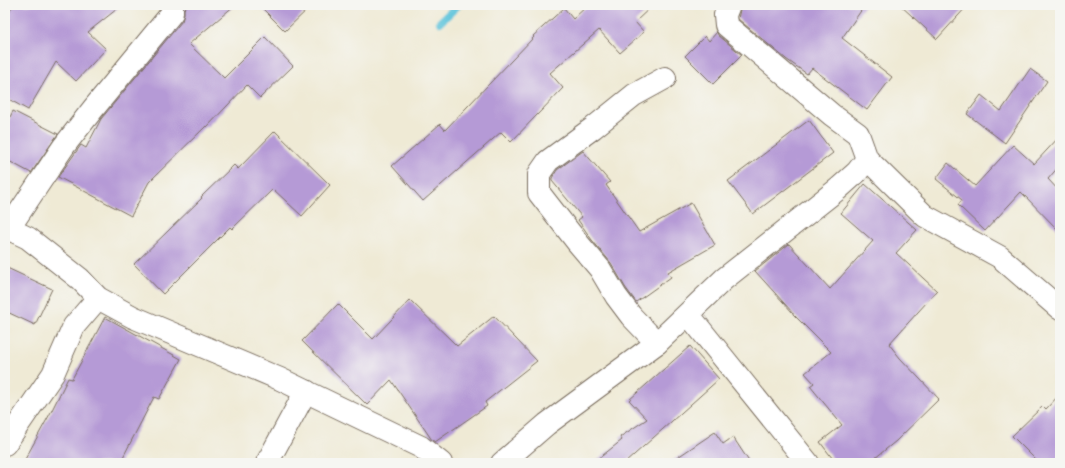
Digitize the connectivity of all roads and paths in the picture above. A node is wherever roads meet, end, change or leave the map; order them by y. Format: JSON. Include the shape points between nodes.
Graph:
{"nodes":[{"id":1,"x":172,"y":5,"type":"edge"},
{"id":2,"x":729,"y":5,"type":"edge"},
{"id":3,"x":665,"y":78,"type":"dead end"},
{"id":4,"x":867,"y":159,"type":"junction"},
{"id":5,"x":7,"y":227,"type":"edge"},
{"id":6,"x":98,"y":298,"type":"junction"},
{"id":7,"x":1060,"y":309,"type":"edge"},
{"id":8,"x":688,"y":314,"type":"junction"},
{"id":9,"x":657,"y":343,"type":"junction"},
{"id":10,"x":306,"y":391,"type":"junction"},
{"id":11,"x":5,"y":444,"type":"edge"},
{"id":12,"x":267,"y":463,"type":"edge"},
{"id":13,"x":441,"y":463,"type":"edge"},
{"id":14,"x":502,"y":463,"type":"edge"},
{"id":15,"x":808,"y":463,"type":"edge"}],
"edges":[{"from":1,"to":5,"type":"street","via":[[172,13],[64,146]]},
{"from":2,"to":4,"type":"street","via":[[725,15],[726,25],[858,134]]},
{"from":3,"to":9,"type":"street","via":[[634,95],[548,161],[539,174],[540,193],[600,270],[631,316]]},
{"from":4,"to":7,"type":"street","via":[[925,216],[1000,258]]},
{"from":4,"to":8,"type":"street","via":[[838,189],[724,279]]},
{"from":5,"to":6,"type":"street","via":[[28,238],[80,279]]},
{"from":6,"to":10,"type":"street","via":[[133,317]]},
{"from":6,"to":11,"type":"street","via":[[74,326],[53,374]]},
{"from":8,"to":9,"type":"street"},
{"from":8,"to":15,"type":"street"},
{"from":9,"to":14,"type":"street","via":[[547,424]]},
{"from":10,"to":12,"type":"street"},
{"from":10,"to":13,"type":"street","via":[[421,447]]}]}
